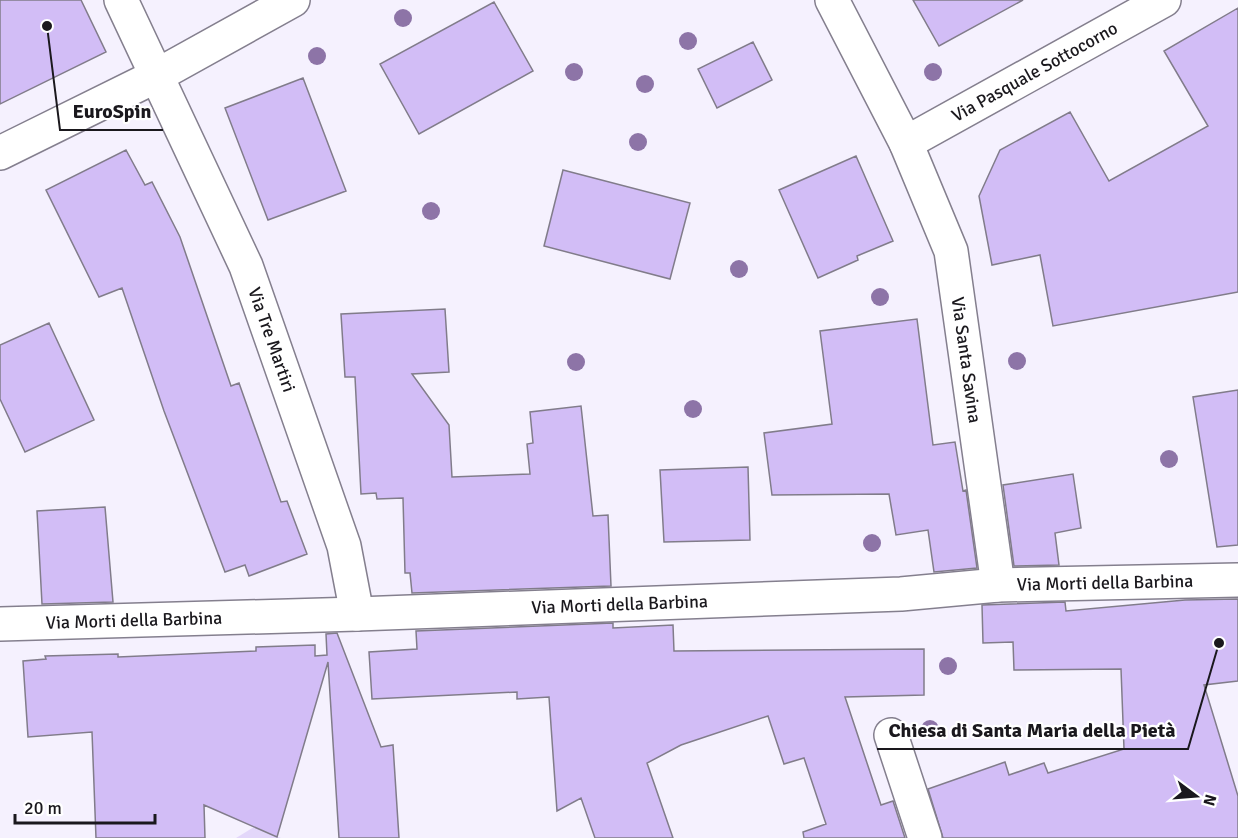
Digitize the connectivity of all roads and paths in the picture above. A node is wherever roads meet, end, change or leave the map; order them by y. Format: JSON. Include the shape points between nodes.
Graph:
{"nodes":[{"id":1,"x":121,"y":0,"type":"edge"},
{"id":2,"x":293,"y":0,"type":"edge"},
{"id":3,"x":832,"y":0,"type":"edge"},
{"id":4,"x":1164,"y":0,"type":"edge"},
{"id":5,"x":158,"y":75,"type":"junction"},
{"id":6,"x":906,"y":143,"type":"junction"},
{"id":7,"x":0,"y":153,"type":"edge"},
{"id":8,"x":1238,"y":580,"type":"edge"},
{"id":9,"x":998,"y":585,"type":"junction"},
{"id":10,"x":357,"y":614,"type":"junction"},
{"id":11,"x":0,"y":624,"type":"edge"},
{"id":12,"x":891,"y":735,"type":"dead end"},
{"id":13,"x":926,"y":838,"type":"edge"}],
"edges":[{"from":1,"to":5,"type":"street","name":"Via Tre Martiri"},
{"from":2,"to":5,"type":"street"},
{"from":3,"to":6,"type":"street","name":"Via Santa Savina"},
{"from":4,"to":6,"type":"street","name":"Via Pasquale Sottocorno"},
{"from":5,"to":7,"type":"street"},
{"from":5,"to":10,"type":"street","name":"Via Tre Martiri","via":[[246,266],[344,546]]},
{"from":6,"to":9,"type":"street","name":"Via Santa Savina","via":[[951,251]]},
{"from":8,"to":9,"type":"street","name":"Via Morti della Barbina"},
{"from":9,"to":10,"type":"street","name":"Via Morti della Barbina","via":[[901,594]]},
{"from":10,"to":11,"type":"street","name":"Via Morti della Barbina"},
{"from":12,"to":13,"type":"street"}]}
